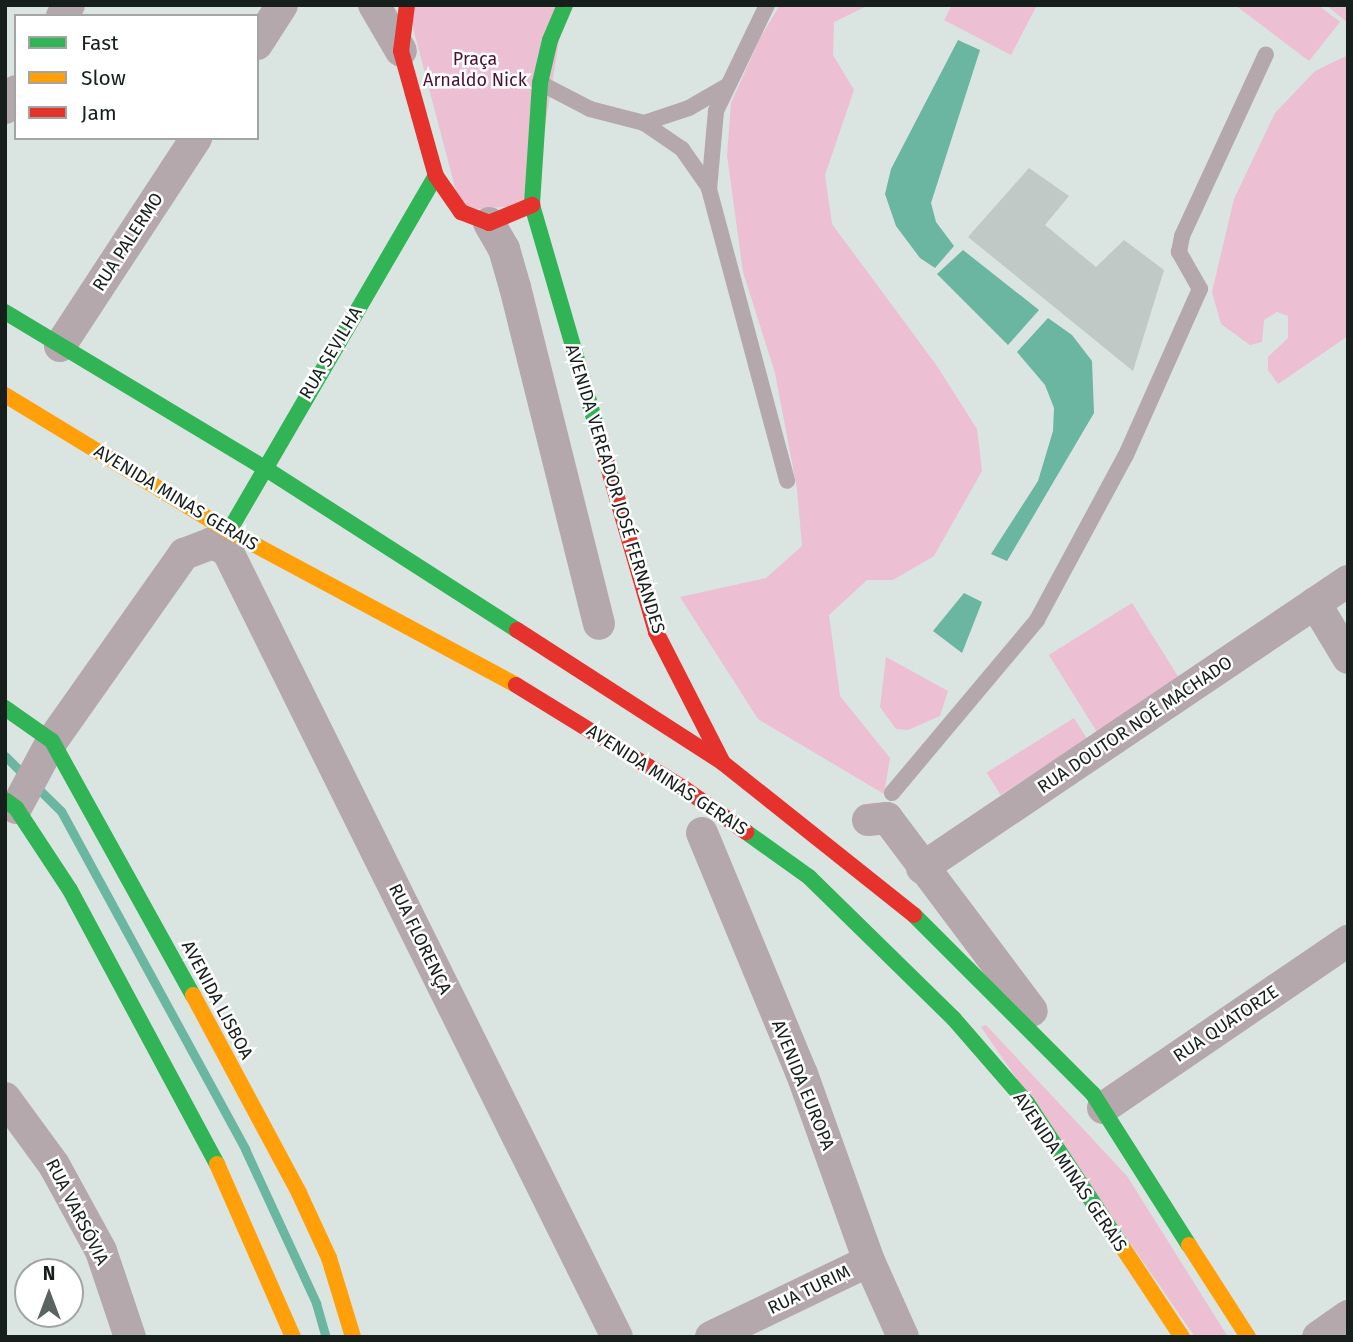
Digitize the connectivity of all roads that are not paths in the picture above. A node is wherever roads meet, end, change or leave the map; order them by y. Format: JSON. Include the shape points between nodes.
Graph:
{"nodes":[{"id":1,"x":282,"y":5,"type":"edge"},
{"id":2,"x":374,"y":5,"type":"edge"},
{"id":3,"x":407,"y":5,"type":"edge"},
{"id":4,"x":565,"y":5,"type":"edge"},
{"id":5,"x":767,"y":5,"type":"edge"},
{"id":6,"x":259,"y":41,"type":"edge"},
{"id":7,"x":401,"y":51,"type":"junction"},
{"id":8,"x":1266,"y":54,"type":"dead end"},
{"id":9,"x":540,"y":83,"type":"junction"},
{"id":10,"x":728,"y":86,"type":"junction"},
{"id":11,"x":644,"y":123,"type":"junction"},
{"id":12,"x":195,"y":140,"type":"edge"},
{"id":13,"x":436,"y":176,"type":"junction"},
{"id":14,"x":709,"y":188,"type":"junction"},
{"id":15,"x":532,"y":205,"type":"junction"},
{"id":16,"x":489,"y":223,"type":"junction"},
{"id":17,"x":5,"y":312,"type":"edge"},
{"id":18,"x":60,"y":346,"type":"junction"},
{"id":19,"x":5,"y":395,"type":"edge"},
{"id":20,"x":263,"y":467,"type":"junction"},
{"id":21,"x":787,"y":481,"type":"dead end"},
{"id":22,"x":224,"y":538,"type":"junction"},
{"id":23,"x":1348,"y":581,"type":"edge"},
{"id":24,"x":1315,"y":603,"type":"junction"},
{"id":25,"x":599,"y":624,"type":"dead end"},
{"id":26,"x":1348,"y":658,"type":"edge"},
{"id":27,"x":5,"y":708,"type":"edge"},
{"id":28,"x":52,"y":741,"type":"junction"},
{"id":29,"x":723,"y":763,"type":"junction"},
{"id":30,"x":10,"y":804,"type":"edge"},
{"id":31,"x":882,"y":810,"type":"joint"},
{"id":32,"x":702,"y":832,"type":"dead end"},
{"id":33,"x":922,"y":868,"type":"junction"},
{"id":34,"x":1348,"y":941,"type":"edge"},
{"id":35,"x":5,"y":1098,"type":"edge"},
{"id":36,"x":1098,"y":1101,"type":"junction"},
{"id":37,"x":869,"y":1261,"type":"junction"},
{"id":38,"x":1348,"y":1316,"type":"edge"},
{"id":39,"x":130,"y":1337,"type":"edge"},
{"id":40,"x":293,"y":1337,"type":"edge"},
{"id":41,"x":353,"y":1337,"type":"edge"},
{"id":42,"x":617,"y":1337,"type":"edge"},
{"id":43,"x":711,"y":1337,"type":"edge"},
{"id":44,"x":903,"y":1337,"type":"edge"},
{"id":45,"x":1182,"y":1337,"type":"edge"},
{"id":46,"x":1248,"y":1337,"type":"edge"},
{"id":47,"x":1318,"y":1337,"type":"edge"}],
"edges":[{"from":1,"to":6,"type":"street"},
{"from":2,"to":7,"type":"street"},
{"from":3,"to":7,"type":"main road"},
{"from":4,"to":9,"type":"main road","name":"AVENIDA VEREADOR JOSÉ FERNANDES","via":[[550,40]]},
{"from":5,"to":10,"type":"lane"},
{"from":7,"to":13,"type":"main road"},
{"from":8,"to":31,"type":"lane","via":[[1182,236],[1179,252],[1200,289],[1126,455],[1037,620]]},
{"from":9,"to":11,"type":"lane","via":[[590,109]]},
{"from":9,"to":15,"type":"main road","name":"AVENIDA VEREADOR JOSÉ FERNANDES"},
{"from":10,"to":11,"type":"lane","via":[[689,108]]},
{"from":10,"to":14,"type":"lane","via":[[716,111]]},
{"from":11,"to":14,"type":"lane","via":[[682,149]]},
{"from":12,"to":18,"type":"street","name":"RUA PALERMO"},
{"from":13,"to":16,"type":"main road","via":[[461,212]]},
{"from":13,"to":20,"type":"main road","name":"RUA SEVILHA"},
{"from":14,"to":21,"type":"lane"},
{"from":15,"to":16,"type":"main road"},
{"from":15,"to":29,"type":"main road","name":"AVENIDA VEREADOR JOSÉ FERNANDES","via":[[656,632]]},
{"from":16,"to":25,"type":"street","via":[[504,249],[515,287]]},
{"from":17,"to":18,"type":"main road"},
{"from":18,"to":20,"type":"main road"},
{"from":19,"to":22,"type":"main road","name":"AVENIDA MINAS GERAIS"},
{"from":20,"to":22,"type":"main road","name":"RUA SEVILHA"},
{"from":20,"to":29,"type":"main road"},
{"from":22,"to":28,"type":"street","via":[[184,554]]},
{"from":22,"to":42,"type":"street","name":"RUA FLORENÇA"},
{"from":22,"to":45,"type":"main road","name":"AVENIDA MINAS GERAIS","via":[[540,698],[685,789],[809,877],[954,1019],[1027,1103]]},
{"from":23,"to":24,"type":"street","name":"RUA DOUTOR NOÉ MACHADO"},
{"from":24,"to":26,"type":"street"},
{"from":24,"to":33,"type":"street","name":"RUA DOUTOR NOÉ MACHADO"},
{"from":27,"to":28,"type":"main road","name":"AVENIDA LISBOA"},
{"from":28,"to":30,"type":"street"},
{"from":28,"to":41,"type":"main road","name":"AVENIDA LISBOA","via":[[299,1193],[329,1258]]},
{"from":29,"to":36,"type":"main road","via":[[934,932]]},
{"from":30,"to":40,"type":"main road","via":[[70,890],[221,1171]]},
{"from":31,"to":33,"type":"street"},
{"from":32,"to":37,"type":"street","name":"AVENIDA EUROPA","via":[[802,1074]]},
{"from":33,"to":36,"type":"street"},
{"from":34,"to":36,"type":"street","name":"RUA QUATORZE"},
{"from":35,"to":39,"type":"street","name":"RUA VARSÓVIA","via":[[54,1165],[101,1251]]},
{"from":36,"to":46,"type":"main road"},
{"from":37,"to":43,"type":"street","name":"RUA TURIM"},
{"from":37,"to":44,"type":"street","name":"AVENIDA EUROPA"},
{"from":38,"to":47,"type":"street"}]}
